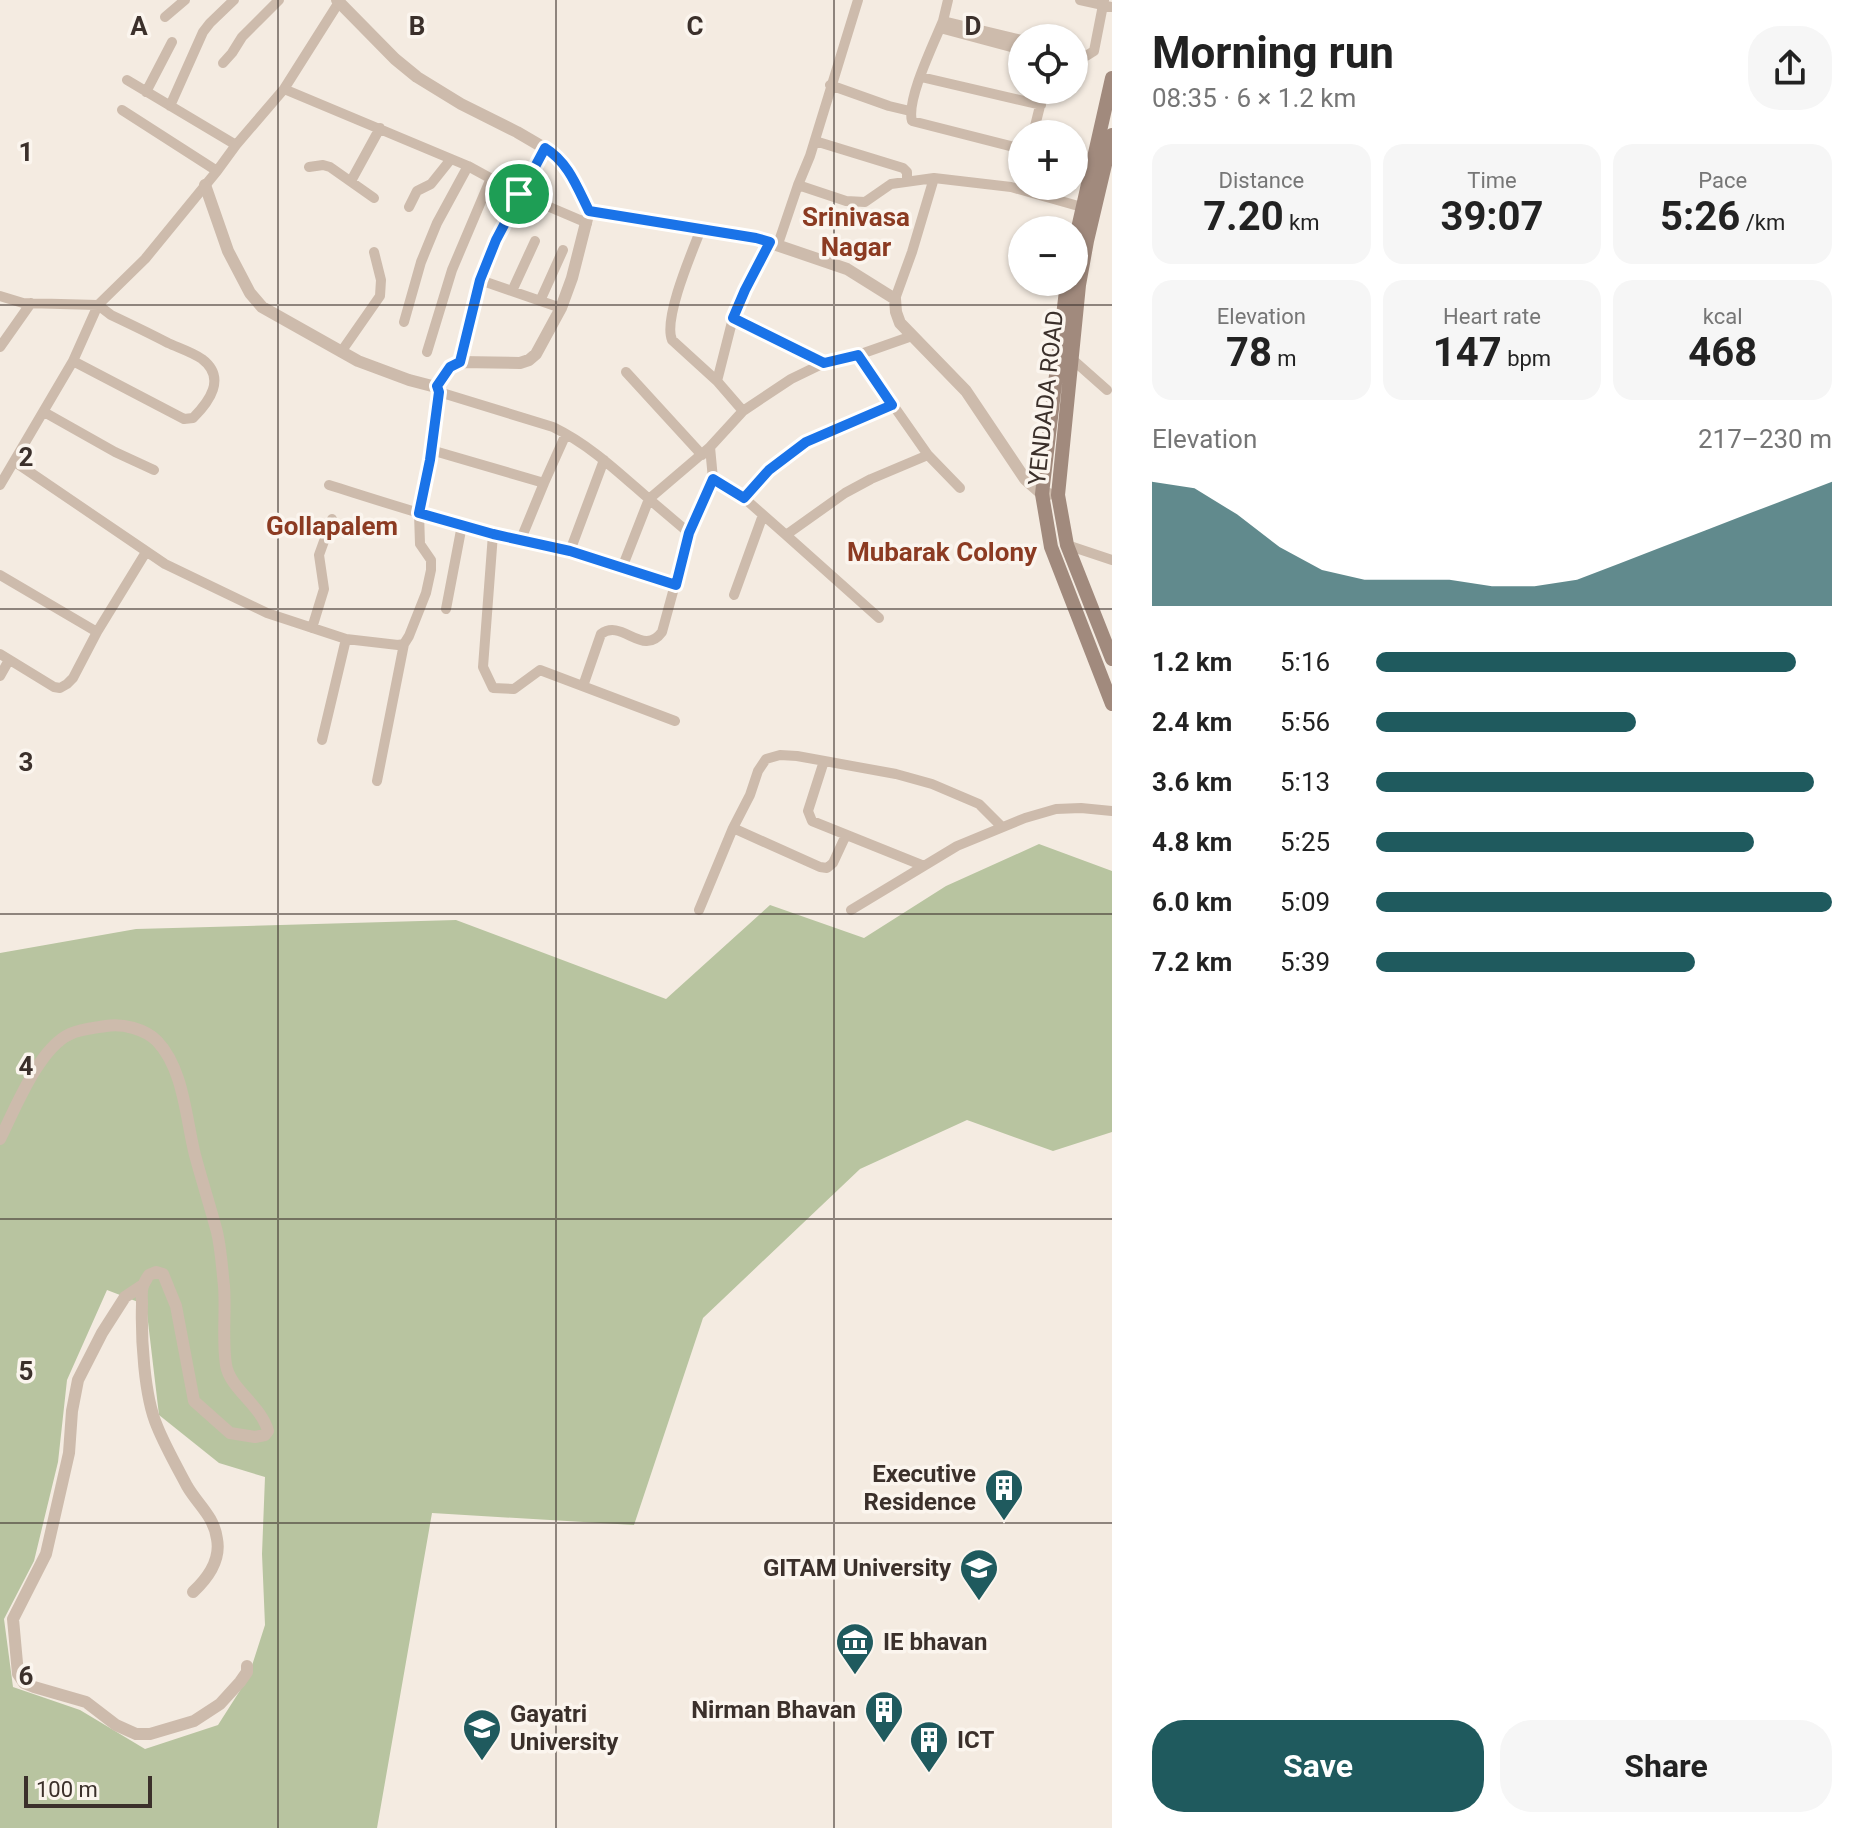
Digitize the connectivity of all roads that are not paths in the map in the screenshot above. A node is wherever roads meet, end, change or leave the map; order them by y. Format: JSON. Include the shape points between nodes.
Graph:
{"nodes":[{"id":1,"x":185,"y":0,"type":"edge"},
{"id":2,"x":234,"y":0,"type":"edge"},
{"id":3,"x":279,"y":0,"type":"edge"},
{"id":4,"x":858,"y":0,"type":"edge"},
{"id":5,"x":948,"y":0,"type":"edge"},
{"id":6,"x":1080,"y":0,"type":"edge"},
{"id":7,"x":338,"y":1,"type":"edge"},
{"id":8,"x":1106,"y":4,"type":"edge"},
{"id":9,"x":165,"y":17,"type":"dead end"},
{"id":10,"x":941,"y":25,"type":"junction"},
{"id":11,"x":1008,"y":37,"type":"edge"},
{"id":12,"x":172,"y":42,"type":"dead end"},
{"id":13,"x":1008,"y":46,"type":"edge"},
{"id":14,"x":1088,"y":56,"type":"edge"},
{"id":15,"x":223,"y":63,"type":"dead end"},
{"id":16,"x":921,"y":77,"type":"junction"},
{"id":17,"x":1112,"y":78,"type":"edge"},
{"id":18,"x":127,"y":80,"type":"dead end"},
{"id":19,"x":830,"y":85,"type":"junction"},
{"id":20,"x":284,"y":89,"type":"junction"},
{"id":21,"x":146,"y":92,"type":"junction"},
{"id":22,"x":1041,"y":105,"type":"joint"},
{"id":23,"x":170,"y":106,"type":"junction"},
{"id":24,"x":122,"y":110,"type":"dead end"},
{"id":25,"x":910,"y":111,"type":"junction"},
{"id":26,"x":1037,"y":120,"type":"edge"},
{"id":27,"x":380,"y":128,"type":"junction"},
{"id":28,"x":1112,"y":135,"type":"edge"},
{"id":29,"x":815,"y":141,"type":"junction"},
{"id":30,"x":236,"y":145,"type":"junction"},
{"id":31,"x":1008,"y":146,"type":"edge"},
{"id":32,"x":545,"y":148,"type":"junction"},
{"id":33,"x":451,"y":159,"type":"junction"},
{"id":34,"x":468,"y":166,"type":"junction"},
{"id":35,"x":309,"y":167,"type":"dead end"},
{"id":36,"x":217,"y":171,"type":"junction"},
{"id":37,"x":491,"y":178,"type":"junction"},
{"id":38,"x":934,"y":178,"type":"junction"},
{"id":39,"x":351,"y":181,"type":"junction"},
{"id":40,"x":907,"y":181,"type":"junction"},
{"id":41,"x":205,"y":185,"type":"junction"},
{"id":42,"x":798,"y":185,"type":"junction"},
{"id":43,"x":519,"y":194,"type":"junction"},
{"id":44,"x":374,"y":198,"type":"dead end"},
{"id":45,"x":409,"y":207,"type":"dead end"},
{"id":46,"x":1088,"y":208,"type":"junction"},
{"id":47,"x":1085,"y":216,"type":"edge"},
{"id":48,"x":588,"y":217,"type":"junction"},
{"id":49,"x":701,"y":229,"type":"junction"},
{"id":50,"x":535,"y":241,"type":"dead end"},
{"id":51,"x":774,"y":243,"type":"junction"},
{"id":52,"x":563,"y":250,"type":"dead end"},
{"id":53,"x":374,"y":252,"type":"dead end"},
{"id":54,"x":480,"y":280,"type":"junction"},
{"id":55,"x":512,"y":291,"type":"junction"},
{"id":56,"x":0,"y":296,"type":"edge"},
{"id":57,"x":1065,"y":296,"type":"edge"},
{"id":58,"x":895,"y":299,"type":"junction"},
{"id":59,"x":540,"y":301,"type":"junction"},
{"id":60,"x":31,"y":303,"type":"junction"},
{"id":61,"x":98,"y":305,"type":"junction"},
{"id":62,"x":561,"y":308,"type":"junction"},
{"id":63,"x":733,"y":318,"type":"junction"},
{"id":64,"x":404,"y":322,"type":"dead end"},
{"id":65,"x":912,"y":336,"type":"junction"},
{"id":66,"x":0,"y":347,"type":"edge"},
{"id":67,"x":341,"y":352,"type":"junction"},
{"id":68,"x":427,"y":352,"type":"dead end"},
{"id":69,"x":858,"y":355,"type":"junction"},
{"id":70,"x":1072,"y":359,"type":"junction"},
{"id":71,"x":73,"y":361,"type":"junction"},
{"id":72,"x":460,"y":362,"type":"junction"},
{"id":73,"x":824,"y":363,"type":"junction"},
{"id":74,"x":626,"y":372,"type":"dead end"},
{"id":75,"x":717,"y":381,"type":"junction"},
{"id":76,"x":438,"y":389,"type":"junction"},
{"id":77,"x":1110,"y":389,"type":"edge"},
{"id":78,"x":892,"y":405,"type":"junction"},
{"id":79,"x":743,"y":411,"type":"junction"},
{"id":80,"x":44,"y":412,"type":"junction"},
{"id":81,"x":566,"y":434,"type":"junction"},
{"id":82,"x":431,"y":450,"type":"junction"},
{"id":83,"x":706,"y":451,"type":"junction"},
{"id":84,"x":928,"y":455,"type":"junction"},
{"id":85,"x":604,"y":460,"type":"junction"},
{"id":86,"x":15,"y":462,"type":"junction"},
{"id":87,"x":154,"y":470,"type":"dead end"},
{"id":88,"x":713,"y":479,"type":"junction"},
{"id":89,"x":544,"y":483,"type":"junction"},
{"id":90,"x":0,"y":485,"type":"edge"},
{"id":91,"x":329,"y":485,"type":"dead end"},
{"id":92,"x":960,"y":488,"type":"dead end"},
{"id":93,"x":1042,"y":494,"type":"junction"},
{"id":94,"x":1058,"y":495,"type":"junction"},
{"id":95,"x":744,"y":498,"type":"junction"},
{"id":96,"x":649,"y":499,"type":"junction"},
{"id":97,"x":419,"y":513,"type":"junction"},
{"id":98,"x":763,"y":515,"type":"junction"},
{"id":99,"x":332,"y":519,"type":"dead end"},
{"id":100,"x":462,"y":525,"type":"junction"},
{"id":101,"x":689,"y":533,"type":"junction"},
{"id":102,"x":493,"y":534,"type":"junction"},
{"id":103,"x":786,"y":535,"type":"junction"},
{"id":104,"x":521,"y":539,"type":"junction"},
{"id":105,"x":1067,"y":545,"type":"junction"},
{"id":106,"x":570,"y":551,"type":"junction"},
{"id":107,"x":146,"y":552,"type":"junction"},
{"id":108,"x":1112,"y":560,"type":"edge"},
{"id":109,"x":622,"y":568,"type":"junction"},
{"id":110,"x":0,"y":575,"type":"edge"},
{"id":111,"x":676,"y":585,"type":"junction"},
{"id":112,"x":734,"y":595,"type":"dead end"},
{"id":113,"x":446,"y":609,"type":"dead end"},
{"id":114,"x":879,"y":618,"type":"dead end"},
{"id":115,"x":312,"y":628,"type":"junction"},
{"id":116,"x":97,"y":632,"type":"junction"},
{"id":117,"x":346,"y":639,"type":"junction"},
{"id":118,"x":404,"y":644,"type":"junction"},
{"id":119,"x":4,"y":657,"type":"edge"},
{"id":120,"x":1112,"y":659,"type":"edge"},
{"id":121,"x":0,"y":676,"type":"edge"},
{"id":122,"x":583,"y":686,"type":"junction"},
{"id":123,"x":1112,"y":704,"type":"edge"},
{"id":124,"x":675,"y":721,"type":"dead end"},
{"id":125,"x":322,"y":740,"type":"dead end"},
{"id":126,"x":824,"y":761,"type":"junction"},
{"id":127,"x":377,"y":781,"type":"dead end"},
{"id":128,"x":1112,"y":811,"type":"edge"},
{"id":129,"x":1002,"y":827,"type":"junction"},
{"id":130,"x":733,"y":828,"type":"junction"},
{"id":131,"x":846,"y":835,"type":"junction"},
{"id":132,"x":924,"y":866,"type":"junction"},
{"id":133,"x":699,"y":910,"type":"dead end"},
{"id":134,"x":851,"y":910,"type":"dead end"},
{"id":135,"x":0,"y":1139,"type":"edge"},
{"id":136,"x":143,"y":1285,"type":"junction"},
{"id":137,"x":193,"y":1592,"type":"dead end"},
{"id":138,"x":247,"y":1666,"type":"dead end"}],
"edges":[{"from":1,"to":9,"type":"street"},
{"from":2,"to":23,"type":"street","via":[[203,32]]},
{"from":3,"to":15,"type":"street"},
{"from":4,"to":19,"type":"street"},
{"from":5,"to":10,"type":"street"},
{"from":6,"to":8,"type":"street"},
{"from":7,"to":20,"type":"street"},
{"from":7,"to":32,"type":"street","via":[[417,77]]},
{"from":8,"to":14,"type":"street","via":[[1094,51]]},
{"from":10,"to":11,"type":"street"},
{"from":10,"to":13,"type":"street"},
{"from":10,"to":16,"type":"street"},
{"from":12,"to":21,"type":"street"},
{"from":16,"to":22,"type":"street"},
{"from":16,"to":25,"type":"street"},
{"from":17,"to":46,"type":"main road","name":"YENDADA ROAD"},
{"from":18,"to":21,"type":"street"},
{"from":19,"to":25,"type":"street"},
{"from":19,"to":29,"type":"street"},
{"from":20,"to":27,"type":"street"},
{"from":20,"to":30,"type":"street"},
{"from":21,"to":23,"type":"street"},
{"from":22,"to":26,"type":"street"},
{"from":23,"to":30,"type":"street"},
{"from":24,"to":36,"type":"street"},
{"from":25,"to":31,"type":"street","via":[[918,124]]},
{"from":27,"to":33,"type":"street"},
{"from":27,"to":39,"type":"street"},
{"from":28,"to":46,"type":"main road","name":"YENDADA ROAD"},
{"from":29,"to":40,"type":"street","via":[[903,168]]},
{"from":29,"to":42,"type":"street"},
{"from":30,"to":36,"type":"street"},
{"from":32,"to":43,"type":"street"},
{"from":32,"to":48,"type":"street","via":[[566,166]]},
{"from":33,"to":34,"type":"street"},
{"from":33,"to":45,"type":"street","via":[[431,184],[417,191]]},
{"from":34,"to":37,"type":"street"},
{"from":34,"to":64,"type":"street","via":[[424,254]]},
{"from":35,"to":39,"type":"street","via":[[330,167]]},
{"from":36,"to":41,"type":"street"},
{"from":37,"to":43,"type":"street"},
{"from":37,"to":68,"type":"street","via":[[456,259]]},
{"from":38,"to":40,"type":"street"},
{"from":38,"to":46,"type":"street","via":[[1011,187]]},
{"from":38,"to":58,"type":"street"},
{"from":39,"to":44,"type":"street"},
{"from":40,"to":42,"type":"street","via":[[856,203]]},
{"from":41,"to":61,"type":"street","via":[[145,259]]},
{"from":41,"to":67,"type":"street","via":[[228,251],[255,300]]},
{"from":42,"to":51,"type":"street"},
{"from":43,"to":48,"type":"street"},
{"from":43,"to":54,"type":"street"},
{"from":46,"to":47,"type":"main road","name":"YENDADA ROAD"},
{"from":46,"to":70,"type":"main road","name":"YENDADA ROAD"},
{"from":48,"to":49,"type":"street"},
{"from":48,"to":62,"type":"street"},
{"from":49,"to":51,"type":"street"},
{"from":49,"to":75,"type":"street","via":[[669,335]]},
{"from":50,"to":55,"type":"street"},
{"from":51,"to":58,"type":"street","via":[[847,269]]},
{"from":51,"to":63,"type":"street"},
{"from":52,"to":59,"type":"street"},
{"from":53,"to":67,"type":"street","via":[[380,296]]},
{"from":54,"to":55,"type":"street"},
{"from":54,"to":72,"type":"street"},
{"from":55,"to":59,"type":"street"},
{"from":56,"to":60,"type":"street"},
{"from":57,"to":93,"type":"main road","name":"YENDADA ROAD"},
{"from":58,"to":65,"type":"street","via":[[900,323]]},
{"from":59,"to":62,"type":"street"},
{"from":60,"to":61,"type":"street"},
{"from":60,"to":66,"type":"street"},
{"from":61,"to":71,"type":"street"},
{"from":61,"to":71,"type":"street","via":[[201,359],[213,373],[210,399],[193,418],[184,419]]},
{"from":62,"to":72,"type":"street","via":[[529,360]]},
{"from":63,"to":73,"type":"street"},
{"from":63,"to":75,"type":"street"},
{"from":65,"to":69,"type":"street"},
{"from":65,"to":93,"type":"street","via":[[966,391],[1025,479]]},
{"from":67,"to":76,"type":"street"},
{"from":69,"to":73,"type":"street"},
{"from":69,"to":78,"type":"street"},
{"from":70,"to":77,"type":"street"},
{"from":70,"to":94,"type":"main road","name":"YENDADA ROAD"},
{"from":71,"to":80,"type":"street"},
{"from":72,"to":76,"type":"street","via":[[450,367]]},
{"from":73,"to":79,"type":"street"},
{"from":74,"to":83,"type":"street"},
{"from":75,"to":79,"type":"street"},
{"from":76,"to":81,"type":"street"},
{"from":76,"to":82,"type":"street"},
{"from":78,"to":84,"type":"street"},
{"from":78,"to":95,"type":"street","via":[[806,442],[769,470]]},
{"from":79,"to":83,"type":"street"},
{"from":80,"to":86,"type":"street"},
{"from":80,"to":87,"type":"street"},
{"from":81,"to":85,"type":"street"},
{"from":81,"to":89,"type":"street"},
{"from":82,"to":89,"type":"street"},
{"from":82,"to":97,"type":"street"},
{"from":83,"to":88,"type":"street"},
{"from":83,"to":96,"type":"street"},
{"from":84,"to":92,"type":"street"},
{"from":84,"to":103,"type":"street","via":[[845,493]]},
{"from":85,"to":96,"type":"street"},
{"from":85,"to":106,"type":"street"},
{"from":86,"to":90,"type":"street"},
{"from":86,"to":107,"type":"street"},
{"from":88,"to":95,"type":"street"},
{"from":88,"to":101,"type":"street"},
{"from":89,"to":104,"type":"street"},
{"from":91,"to":97,"type":"street"},
{"from":93,"to":94,"type":"street"},
{"from":93,"to":123,"type":"main road","name":"YENDADA ROAD","via":[[1051,547]]},
{"from":94,"to":105,"type":"main road","name":"YENDADA ROAD"},
{"from":95,"to":98,"type":"street"},
{"from":96,"to":101,"type":"street"},
{"from":96,"to":109,"type":"street"},
{"from":97,"to":100,"type":"street"},
{"from":97,"to":118,"type":"street","via":[[420,544],[431,570]]},
{"from":98,"to":103,"type":"street"},
{"from":98,"to":112,"type":"street"},
{"from":99,"to":115,"type":"street","via":[[319,555],[324,589]]},
{"from":100,"to":102,"type":"street"},
{"from":100,"to":113,"type":"street"},
{"from":101,"to":111,"type":"street"},
{"from":102,"to":104,"type":"street"},
{"from":102,"to":122,"type":"street","via":[[483,667],[493,688],[514,689],[540,670]]},
{"from":103,"to":114,"type":"street"},
{"from":104,"to":106,"type":"street"},
{"from":105,"to":108,"type":"street"},
{"from":105,"to":120,"type":"main road","name":"YENDADA ROAD"},
{"from":106,"to":109,"type":"street"},
{"from":107,"to":115,"type":"street","via":[[267,613]]},
{"from":107,"to":116,"type":"street"},
{"from":109,"to":111,"type":"street"},
{"from":110,"to":116,"type":"street"},
{"from":111,"to":122,"type":"street","via":[[656,639],[642,641],[615,630],[601,634]]},
{"from":115,"to":117,"type":"street"},
{"from":116,"to":119,"type":"street","via":[[73,678],[60,688]]},
{"from":117,"to":118,"type":"street"},
{"from":117,"to":125,"type":"street"},
{"from":118,"to":127,"type":"street"},
{"from":119,"to":121,"type":"street"},
{"from":122,"to":124,"type":"street"},
{"from":126,"to":129,"type":"street","via":[[932,784],[979,804]]},
{"from":126,"to":130,"type":"street","via":[[780,755],[766,759]]},
{"from":126,"to":131,"type":"street","via":[[809,817]]},
{"from":128,"to":129,"type":"street","via":[[1056,809]]},
{"from":129,"to":132,"type":"street"},
{"from":130,"to":131,"type":"street","via":[[827,868]]},
{"from":130,"to":133,"type":"street"},
{"from":131,"to":132,"type":"street"},
{"from":132,"to":134,"type":"street"},
{"from":135,"to":136,"type":"street","via":[[36,1068],[67,1035],[113,1025],[156,1040],[174,1068],[218,1236],[226,1370],[258,1410],[267,1426],[265,1435],[230,1433],[194,1401],[176,1306],[163,1274],[149,1275]]},
{"from":136,"to":137,"type":"street","via":[[141,1330],[156,1424],[187,1485],[214,1523],[218,1543],[214,1567]]},
{"from":136,"to":138,"type":"street","via":[[125,1297],[78,1380],[69,1453],[46,1554],[13,1619],[18,1674],[24,1683],[86,1702],[116,1725],[150,1734],[194,1721],[220,1704]]}]}
